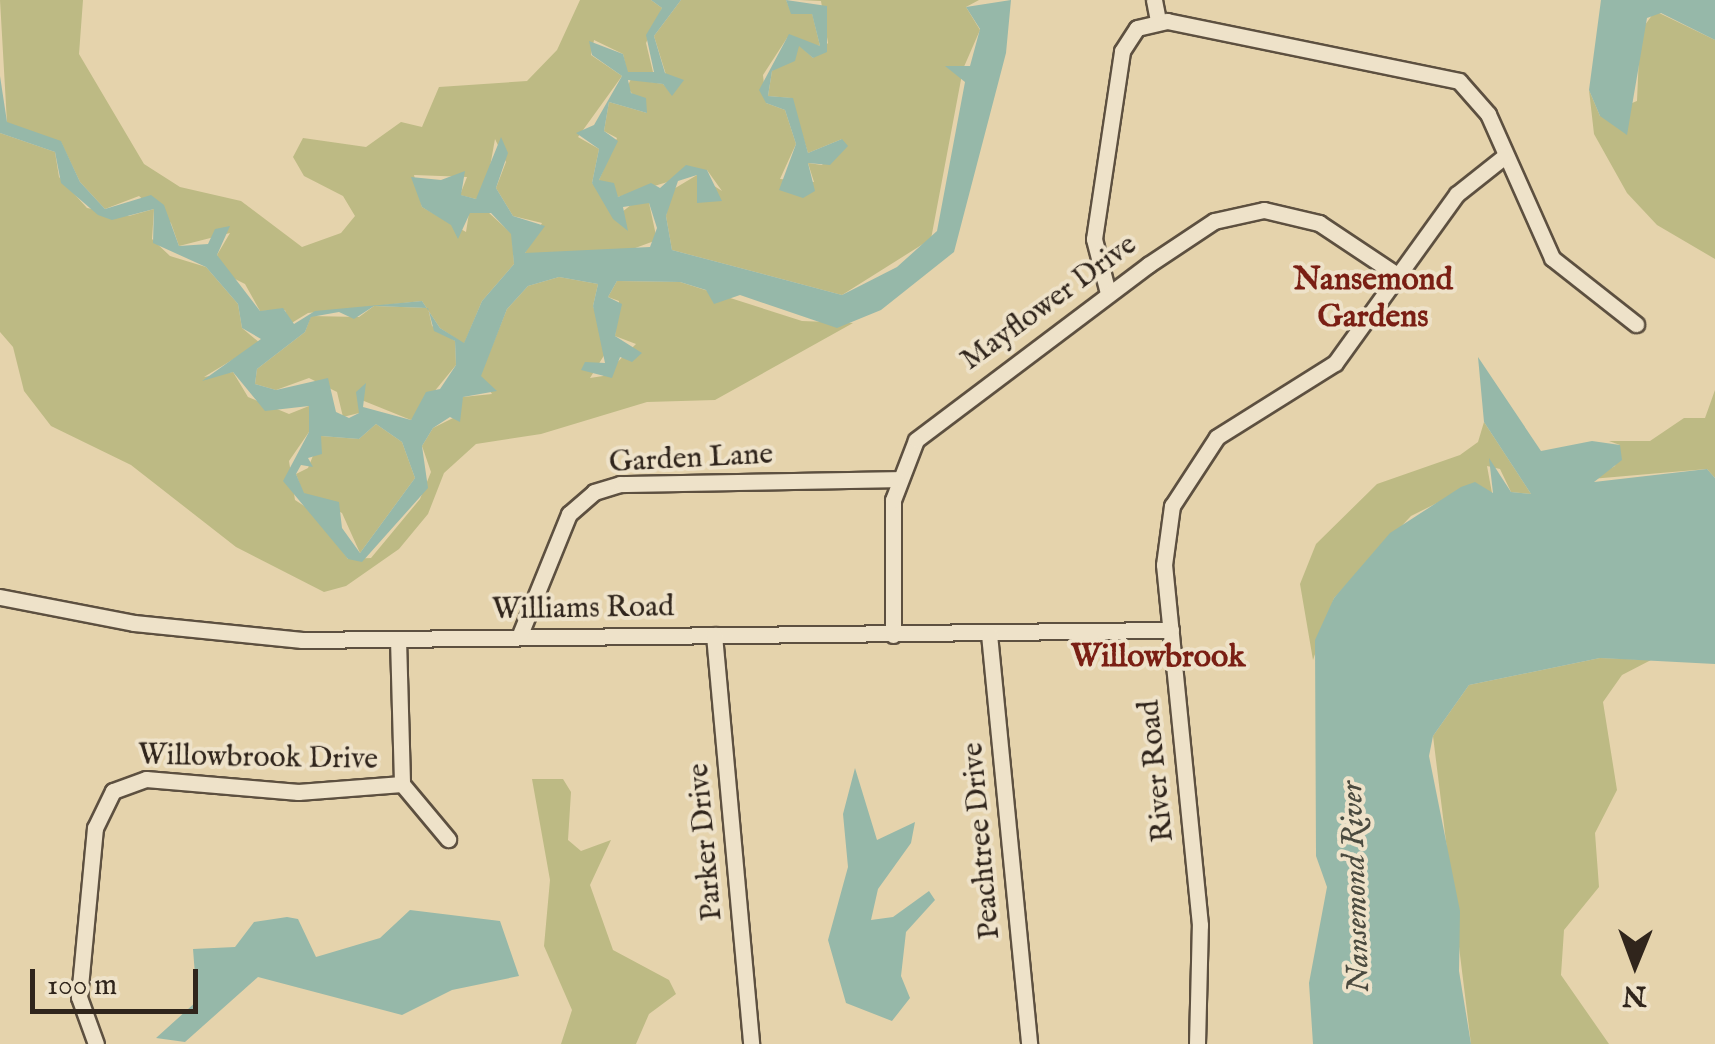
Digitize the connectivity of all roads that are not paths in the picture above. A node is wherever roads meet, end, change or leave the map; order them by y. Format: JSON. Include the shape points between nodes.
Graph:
{"nodes":[{"id":1,"x":1154,"y":0,"type":"edge"},
{"id":2,"x":1158,"y":21,"type":"junction"},
{"id":3,"x":1505,"y":156,"type":"junction"},
{"id":4,"x":1400,"y":277,"type":"junction"},
{"id":5,"x":1108,"y":293,"type":"junction"},
{"id":6,"x":1636,"y":324,"type":"dead end"},
{"id":7,"x":897,"y":479,"type":"junction"},
{"id":8,"x":0,"y":597,"type":"edge"},
{"id":9,"x":1171,"y":630,"type":"junction"},
{"id":10,"x":989,"y":634,"type":"junction"},
{"id":11,"x":892,"y":635,"type":"junction"},
{"id":12,"x":714,"y":636,"type":"junction"},
{"id":13,"x":520,"y":637,"type":"junction"},
{"id":14,"x":398,"y":640,"type":"junction"},
{"id":15,"x":402,"y":784,"type":"junction"},
{"id":16,"x":448,"y":839,"type":"dead end"},
{"id":17,"x":96,"y":1044,"type":"edge"},
{"id":18,"x":752,"y":1044,"type":"edge"},
{"id":19,"x":1029,"y":1044,"type":"edge"},
{"id":20,"x":1198,"y":1044,"type":"edge"}],
"edges":[{"from":1,"to":2,"type":"street"},
{"from":2,"to":3,"type":"street","via":[[1459,81],[1488,114]]},
{"from":2,"to":5,"type":"street","via":[[1137,28],[1122,51],[1094,240]]},
{"from":3,"to":4,"type":"street","name":"River Road","via":[[1457,194]]},
{"from":3,"to":6,"type":"street","via":[[1552,258]]},
{"from":4,"to":5,"type":"street","name":"Mayflower Drive","via":[[1302,216],[1249,210],[1214,221]]},
{"from":4,"to":9,"type":"street","name":"River Road","via":[[1335,363],[1234,424],[1190,469],[1165,534]]},
{"from":5,"to":7,"type":"street","name":"Mayflower Drive","via":[[928,426]]},
{"from":7,"to":11,"type":"street","name":"Mayflower Drive"},
{"from":7,"to":13,"type":"street","name":"Garden Lane","via":[[606,486],[570,514]]},
{"from":8,"to":14,"type":"street","name":"Williams Road","via":[[224,635]]},
{"from":9,"to":10,"type":"street","name":"Williams Road"},
{"from":9,"to":20,"type":"street","name":"River Road","via":[[1200,925]]},
{"from":10,"to":11,"type":"street","name":"Williams Road"},
{"from":10,"to":19,"type":"street","name":"Peachtree Drive"},
{"from":11,"to":12,"type":"street","name":"Williams Road"},
{"from":12,"to":13,"type":"street","name":"Williams Road"},
{"from":12,"to":18,"type":"street","name":"Parker Drive"},
{"from":13,"to":14,"type":"street","name":"Williams Road"},
{"from":14,"to":15,"type":"street","name":"Willowbrook Drive"},
{"from":15,"to":16,"type":"street"},
{"from":15,"to":17,"type":"street","name":"Willowbrook Drive","via":[[298,792],[146,780],[114,791],[95,828],[78,997]]}]}
